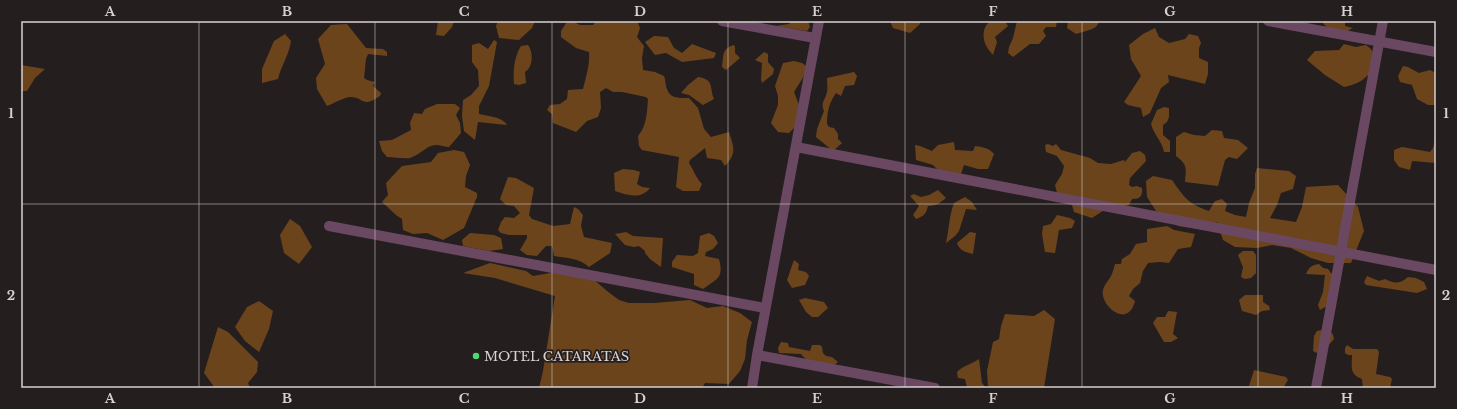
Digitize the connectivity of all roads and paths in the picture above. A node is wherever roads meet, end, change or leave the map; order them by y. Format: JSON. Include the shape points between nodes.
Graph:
{"nodes":[{"id":1,"x":722,"y":21,"type":"edge"},
{"id":2,"x":819,"y":21,"type":"edge"},
{"id":3,"x":1268,"y":21,"type":"edge"},
{"id":4,"x":1383,"y":21,"type":"edge"},
{"id":5,"x":815,"y":38,"type":"junction"},
{"id":6,"x":1378,"y":41,"type":"junction"},
{"id":7,"x":1436,"y":52,"type":"edge"},
{"id":8,"x":796,"y":147,"type":"junction"},
{"id":9,"x":329,"y":226,"type":"dead end"},
{"id":10,"x":1341,"y":252,"type":"junction"},
{"id":11,"x":1436,"y":270,"type":"edge"},
{"id":12,"x":766,"y":308,"type":"junction"},
{"id":13,"x":757,"y":355,"type":"junction"},
{"id":14,"x":752,"y":388,"type":"edge"},
{"id":15,"x":935,"y":388,"type":"edge"},
{"id":16,"x":1316,"y":388,"type":"edge"}],
"edges":[{"from":1,"to":5,"type":"street"},
{"from":2,"to":5,"type":"street"},
{"from":3,"to":6,"type":"street"},
{"from":4,"to":6,"type":"street"},
{"from":5,"to":8,"type":"street"},
{"from":6,"to":7,"type":"street"},
{"from":6,"to":10,"type":"street"},
{"from":8,"to":10,"type":"street"},
{"from":8,"to":12,"type":"street"},
{"from":9,"to":12,"type":"street"},
{"from":10,"to":11,"type":"street"},
{"from":10,"to":16,"type":"street"},
{"from":12,"to":13,"type":"street"},
{"from":13,"to":14,"type":"street"},
{"from":13,"to":15,"type":"street"}]}
